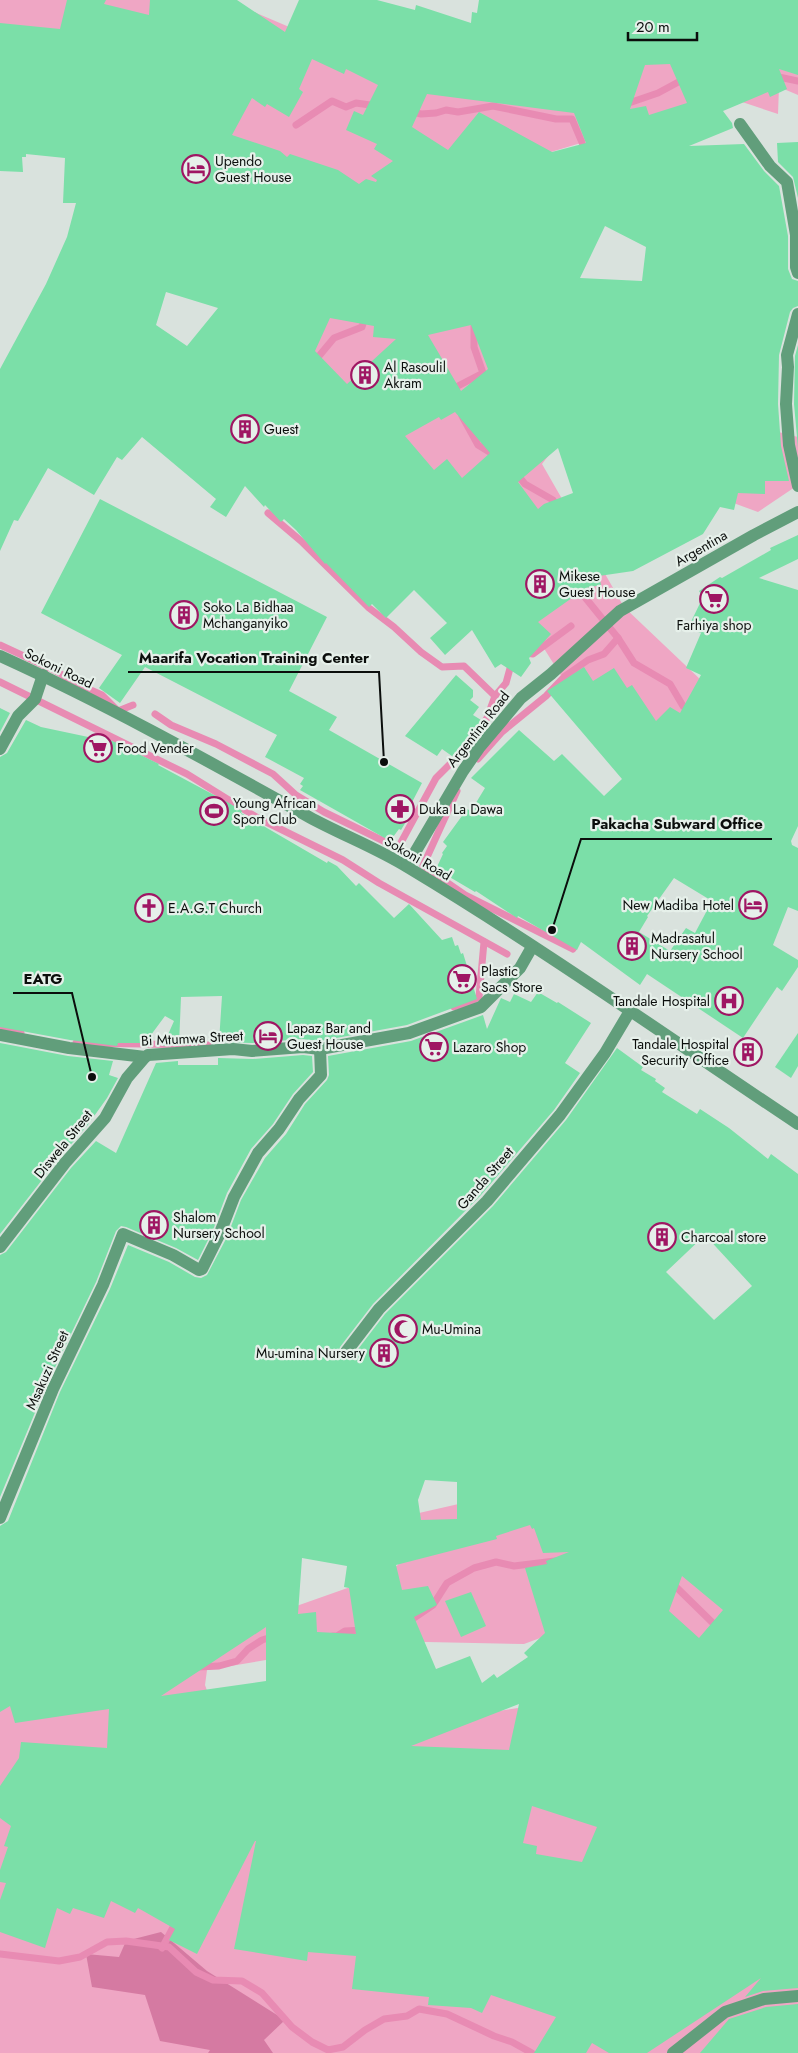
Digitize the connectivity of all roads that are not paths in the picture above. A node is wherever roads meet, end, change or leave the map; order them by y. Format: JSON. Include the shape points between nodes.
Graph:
{"nodes":[{"id":1,"x":740,"y":124,"type":"dead end"},
{"id":2,"x":798,"y":274,"type":"edge"},
{"id":3,"x":798,"y":314,"type":"edge"},
{"id":4,"x":798,"y":486,"type":"edge"},
{"id":5,"x":798,"y":512,"type":"edge"},
{"id":6,"x":620,"y":611,"type":"joint"},
{"id":7,"x":0,"y":656,"type":"edge"},
{"id":8,"x":43,"y":675,"type":"junction"},
{"id":9,"x":0,"y":749,"type":"edge"},
{"id":10,"x":407,"y":866,"type":"junction"},
{"id":11,"x":532,"y":947,"type":"junction"},
{"id":12,"x":630,"y":1011,"type":"junction"},
{"id":13,"x":0,"y":1035,"type":"edge"},
{"id":14,"x":320,"y":1049,"type":"junction"},
{"id":15,"x":145,"y":1057,"type":"junction"},
{"id":16,"x":798,"y":1124,"type":"edge"},
{"id":17,"x":0,"y":1248,"type":"edge"},
{"id":18,"x":346,"y":1352,"type":"dead end"},
{"id":19,"x":0,"y":1518,"type":"edge"},
{"id":20,"x":798,"y":1996,"type":"edge"},
{"id":21,"x":673,"y":2052,"type":"edge"}],
"edges":[{"from":1,"to":2,"type":"street","via":[[770,166],[788,182]]},
{"from":3,"to":4,"type":"street","via":[[787,355],[786,404],[789,445]]},
{"from":5,"to":6,"type":"street","name":"Argentina"},
{"from":6,"to":10,"type":"street","name":"Argentina Road","via":[[521,698],[490,734],[463,771]]},
{"from":7,"to":8,"type":"street","name":"Sokoni Road"},
{"from":8,"to":9,"type":"street","via":[[35,699],[18,716]]},
{"from":8,"to":10,"type":"street","name":"Sokoni Road"},
{"from":10,"to":11,"type":"street","name":"Sokoni Road"},
{"from":11,"to":12,"type":"street","name":"Sokoni Road"},
{"from":11,"to":14,"type":"street","name":"Bi Mtumwa Street","via":[[520,968],[480,1006],[409,1033]]},
{"from":12,"to":16,"type":"street","name":"Sokoni Road"},
{"from":12,"to":18,"type":"street","name":"Ganda Street","via":[[605,1053],[560,1115],[487,1201],[379,1309]]},
{"from":13,"to":15,"type":"street","name":"Bi Mtumwa Street","via":[[69,1048]]},
{"from":14,"to":15,"type":"street","name":"Bi Mtumwa Street","via":[[233,1049]]},
{"from":14,"to":19,"type":"street","name":"Msakuzi Street","via":[[320,1075],[258,1153],[202,1268],[199,1270],[123,1234],[103,1285],[53,1389]]},
{"from":15,"to":17,"type":"street","name":"Diswela Street","via":[[127,1078],[104,1118],[65,1162]]},
{"from":20,"to":21,"type":"street","via":[[764,1999],[725,2012]]}]}
